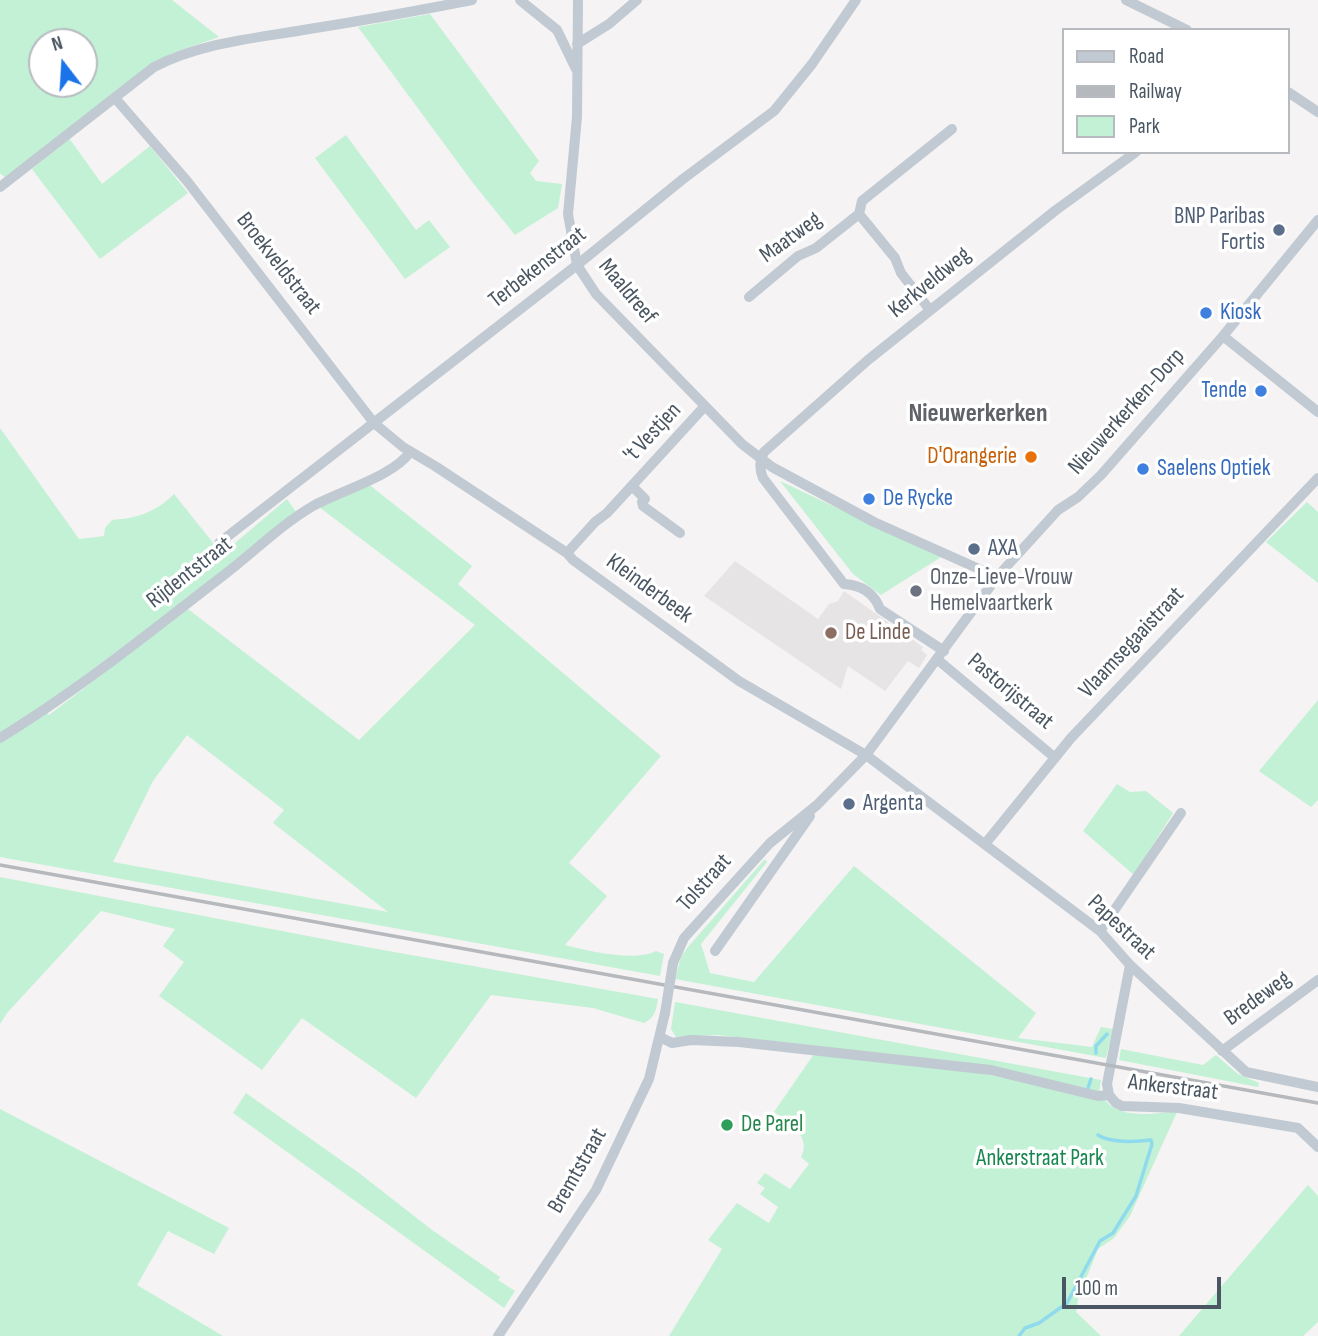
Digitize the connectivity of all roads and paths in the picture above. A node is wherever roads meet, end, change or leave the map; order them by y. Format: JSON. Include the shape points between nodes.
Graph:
{"nodes":[{"id":1,"x":472,"y":0,"type":"edge"},
{"id":2,"x":520,"y":0,"type":"edge"},
{"id":3,"x":578,"y":0,"type":"edge"},
{"id":4,"x":637,"y":0,"type":"edge"},
{"id":5,"x":856,"y":0,"type":"edge"},
{"id":6,"x":1126,"y":0,"type":"edge"},
{"id":7,"x":1183,"y":28,"type":"edge"},
{"id":8,"x":578,"y":44,"type":"junction"},
{"id":9,"x":577,"y":72,"type":"junction"},
{"id":10,"x":1290,"y":93,"type":"edge"},
{"id":11,"x":115,"y":98,"type":"junction"},
{"id":12,"x":1318,"y":112,"type":"edge"},
{"id":13,"x":952,"y":129,"type":"dead end"},
{"id":14,"x":1133,"y":154,"type":"edge"},
{"id":15,"x":0,"y":187,"type":"edge"},
{"id":16,"x":859,"y":214,"type":"junction"},
{"id":17,"x":1318,"y":220,"type":"edge"},
{"id":18,"x":577,"y":265,"type":"junction"},
{"id":19,"x":749,"y":297,"type":"dead end"},
{"id":20,"x":930,"y":310,"type":"junction"},
{"id":21,"x":1223,"y":336,"type":"junction"},
{"id":22,"x":704,"y":407,"type":"junction"},
{"id":23,"x":1318,"y":412,"type":"edge"},
{"id":24,"x":374,"y":423,"type":"junction"},
{"id":25,"x":410,"y":452,"type":"junction"},
{"id":26,"x":761,"y":459,"type":"junction"},
{"id":27,"x":1318,"y":478,"type":"edge"},
{"id":28,"x":632,"y":486,"type":"junction"},
{"id":29,"x":680,"y":533,"type":"dead end"},
{"id":30,"x":219,"y":543,"type":"dead end"},
{"id":31,"x":567,"y":553,"type":"junction"},
{"id":32,"x":997,"y":577,"type":"junction"},
{"id":33,"x":941,"y":656,"type":"junction"},
{"id":34,"x":0,"y":738,"type":"edge"},
{"id":35,"x":866,"y":755,"type":"junction"},
{"id":36,"x":1054,"y":757,"type":"junction"},
{"id":37,"x":817,"y":805,"type":"junction"},
{"id":38,"x":1181,"y":813,"type":"dead end"},
{"id":39,"x":985,"y":844,"type":"junction"},
{"id":40,"x":1100,"y":931,"type":"junction"},
{"id":41,"x":715,"y":951,"type":"dead end"},
{"id":42,"x":1130,"y":965,"type":"junction"},
{"id":43,"x":1318,"y":981,"type":"edge"},
{"id":44,"x":665,"y":1013,"type":"joint"},
{"id":45,"x":660,"y":1037,"type":"junction"},
{"id":46,"x":1222,"y":1051,"type":"junction"},
{"id":47,"x":1318,"y":1087,"type":"edge"},
{"id":48,"x":1109,"y":1095,"type":"junction"},
{"id":49,"x":1318,"y":1147,"type":"edge"},
{"id":50,"x":498,"y":1336,"type":"edge"}],
"edges":[{"from":1,"to":11,"type":"street","via":[[202,48],[154,67]]},
{"from":2,"to":9,"type":"street","name":"Maaldreef","via":[[557,30]]},
{"from":3,"to":8,"type":"street"},
{"from":4,"to":8,"type":"street"},
{"from":5,"to":18,"type":"street","name":"Terbekenstraat","via":[[775,111]]},
{"from":6,"to":7,"type":"street"},
{"from":8,"to":9,"type":"street"},
{"from":9,"to":18,"type":"street","name":"Maaldreef","via":[[568,214]]},
{"from":10,"to":12,"type":"street"},
{"from":11,"to":15,"type":"street"},
{"from":11,"to":24,"type":"street","name":"Broekveldstraat","via":[[187,181]]},
{"from":13,"to":16,"type":"street","name":"Maatweg","via":[[863,201]]},
{"from":14,"to":20,"type":"street","name":"Kerkveldweg"},
{"from":16,"to":19,"type":"street","name":"Maatweg"},
{"from":16,"to":20,"type":"street"},
{"from":17,"to":21,"type":"street","name":"Nieuwerkerken-Dorp"},
{"from":18,"to":22,"type":"street","name":"Maaldreef","via":[[596,294]]},
{"from":18,"to":24,"type":"street","name":"Terbekenstraat"},
{"from":20,"to":26,"type":"street","name":"Kerkveldweg","via":[[842,381]]},
{"from":21,"to":23,"type":"street"},
{"from":21,"to":32,"type":"street","name":"Nieuwerkerken-Dorp","via":[[1101,475],[1058,510]]},
{"from":22,"to":26,"type":"street","name":"Maaldreef"},
{"from":22,"to":28,"type":"street","name":"'t Vestjen"},
{"from":24,"to":25,"type":"street","name":"Broekveldstraat"},
{"from":24,"to":30,"type":"street","name":"Terbekenstraat"},
{"from":25,"to":31,"type":"street","name":"Kleinderbeek"},
{"from":25,"to":34,"type":"street","name":"Rijdentstraat","via":[[394,468],[293,518],[57,702]]},
{"from":26,"to":32,"type":"street","name":"Maaldreef","via":[[874,522]]},
{"from":26,"to":33,"type":"street","via":[[763,478],[844,584],[856,585],[876,598],[880,609]]},
{"from":27,"to":36,"type":"street","name":"Vlaamsegaaistraat"},
{"from":28,"to":29,"type":"street","name":"'t Vestjen","via":[[645,499],[643,506]]},
{"from":28,"to":31,"type":"street","name":"'t Vestjen"},
{"from":31,"to":35,"type":"street","name":"Kleinderbeek","via":[[739,681]]},
{"from":32,"to":33,"type":"street","name":"Nieuwerkerken-Dorp"},
{"from":33,"to":35,"type":"street","name":"Tolstraat"},
{"from":33,"to":36,"type":"street","name":"Pastorijstraat"},
{"from":35,"to":37,"type":"street","name":"Tolstraat"},
{"from":35,"to":39,"type":"street","name":"Papestraat"},
{"from":36,"to":39,"type":"street","name":"Vlaamsegaaistraat"},
{"from":37,"to":41,"type":"street","name":"Tolstraat"},
{"from":37,"to":44,"type":"street","name":"Tolstraat","bridge":true,"via":[[770,843],[684,939],[673,963]]},
{"from":38,"to":40,"type":"street"},
{"from":39,"to":40,"type":"street","name":"Papestraat"},
{"from":40,"to":42,"type":"street","name":"Papestraat"},
{"from":42,"to":46,"type":"street","name":"Papestraat"},
{"from":42,"to":48,"type":"street","name":"Ankerstraat","via":[[1108,1079]]},
{"from":43,"to":46,"type":"street","name":"Bredeweg"},
{"from":44,"to":45,"type":"street","name":"Bremtstraat"},
{"from":45,"to":48,"type":"street","via":[[672,1043],[751,1043],[991,1070]]},
{"from":45,"to":50,"type":"street","name":"Bremtstraat","via":[[649,1079],[596,1190]]},
{"from":46,"to":47,"type":"street","name":"Papestraat","via":[[1247,1072]]},
{"from":48,"to":49,"type":"street","name":"Ankerstraat","via":[[1122,1107],[1179,1108],[1298,1128]]}]}
